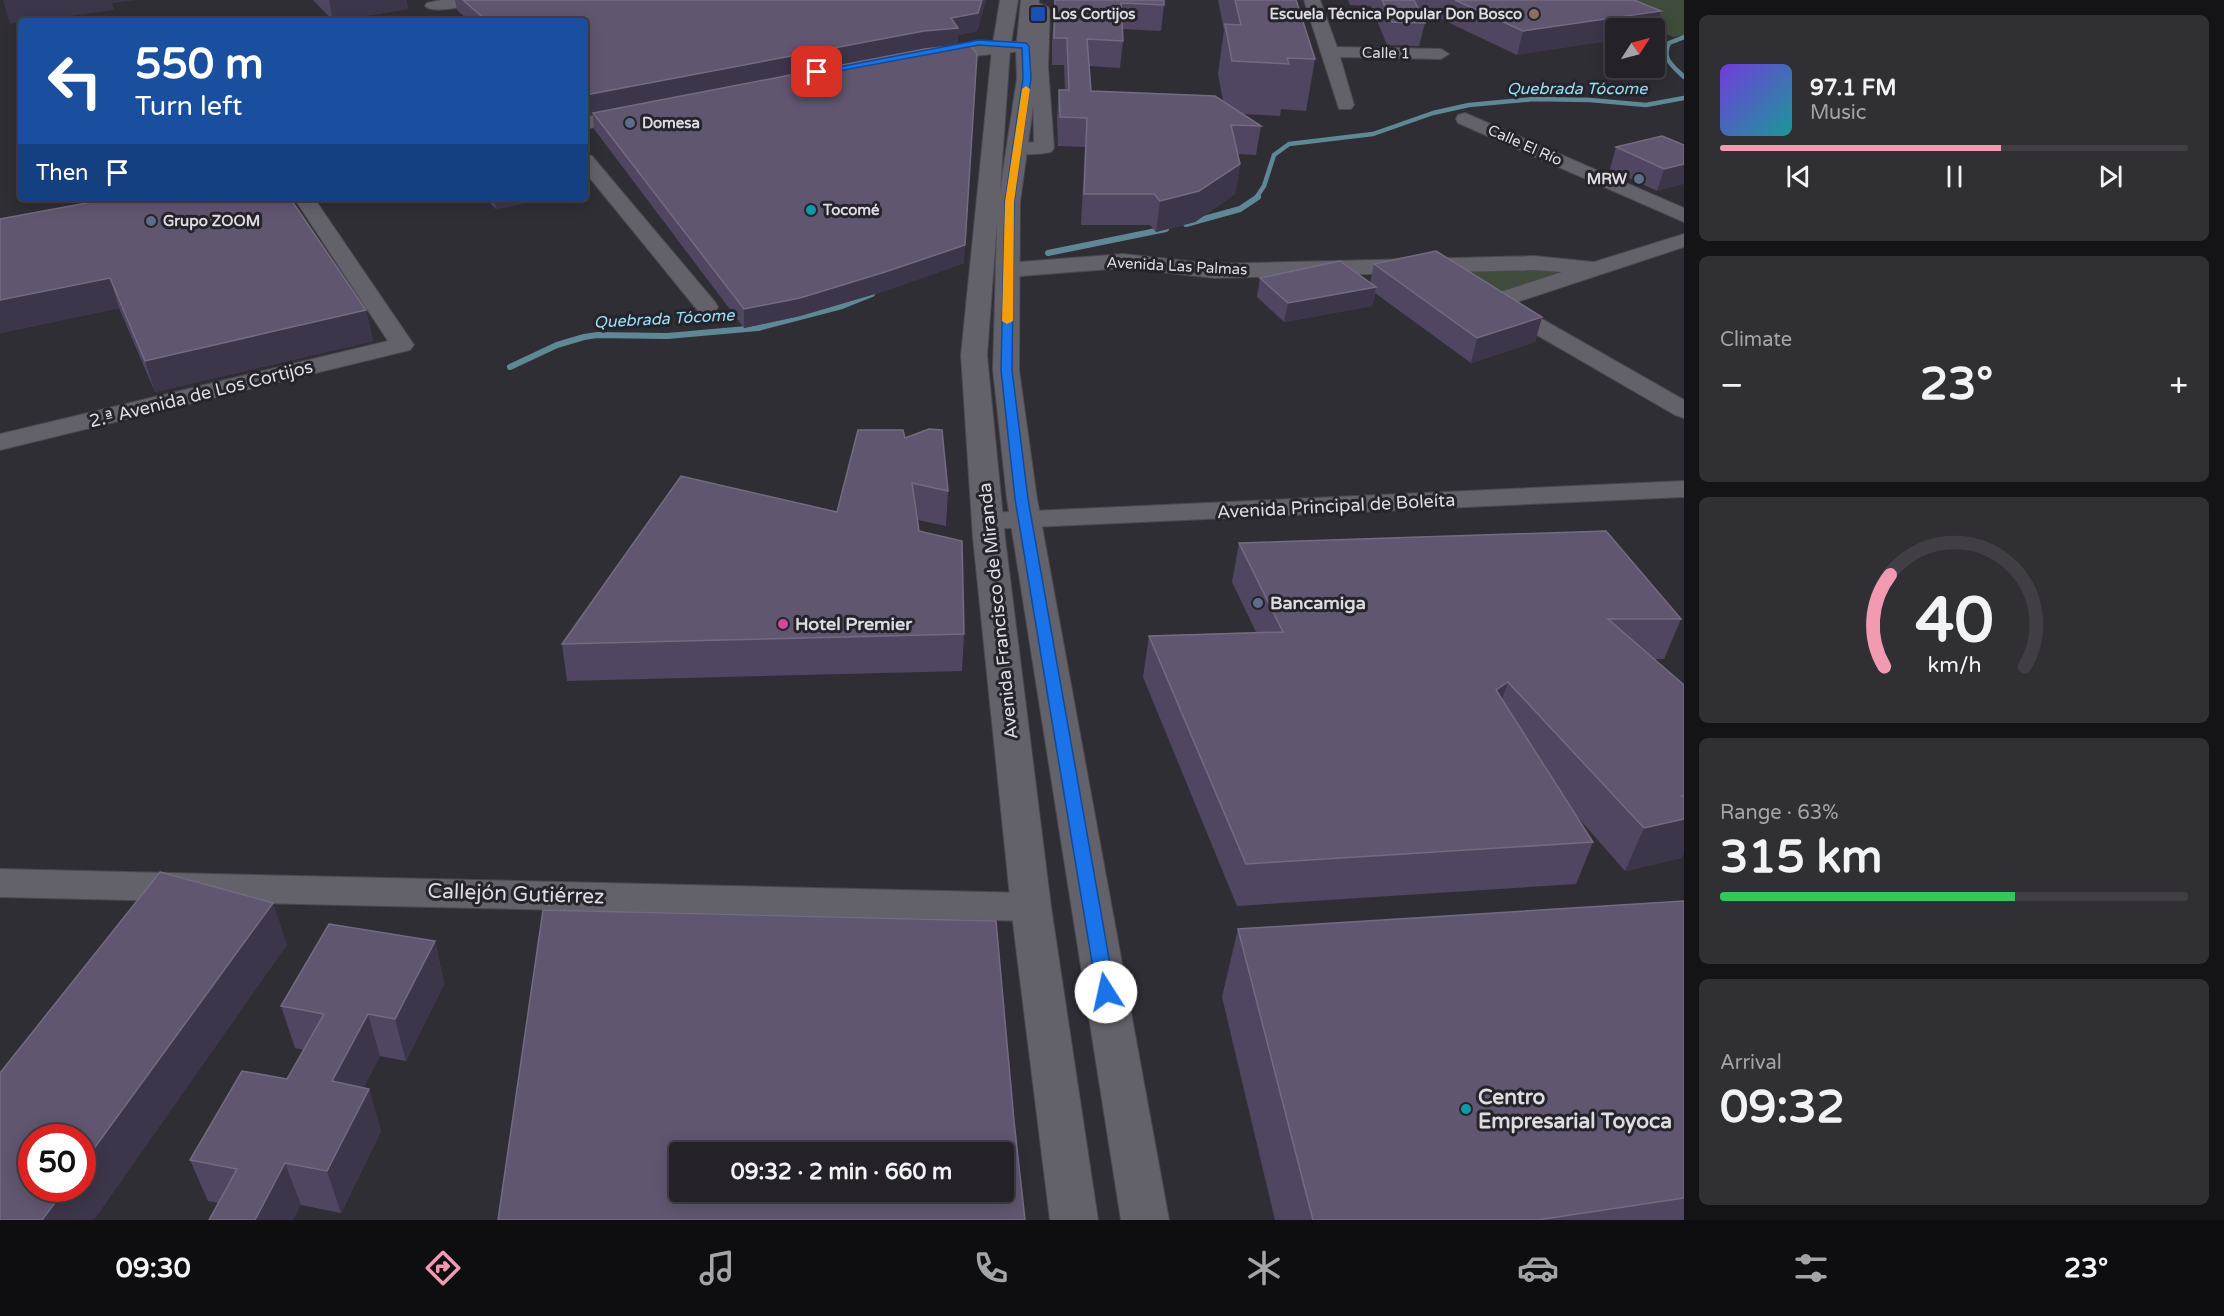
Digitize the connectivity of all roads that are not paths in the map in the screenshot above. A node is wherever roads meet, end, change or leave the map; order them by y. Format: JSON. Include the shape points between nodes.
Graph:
{"nodes":[{"id":1,"x":471,"y":0,"type":"edge"},
{"id":2,"x":1009,"y":0,"type":"edge"},
{"id":3,"x":1312,"y":0,"type":"edge"},
{"id":4,"x":429,"y":3,"type":"edge"},
{"id":5,"x":1036,"y":4,"type":"edge"},
{"id":6,"x":445,"y":18,"type":"edge"},
{"id":7,"x":969,"y":50,"type":"joint"},
{"id":8,"x":1001,"y":50,"type":"junction"},
{"id":9,"x":1330,"y":52,"type":"junction"},
{"id":10,"x":1441,"y":54,"type":"dead end"},
{"id":11,"x":1033,"y":60,"type":"junction"},
{"id":12,"x":1345,"y":105,"type":"dead end"},
{"id":13,"x":588,"y":116,"type":"edge"},
{"id":14,"x":1465,"y":118,"type":"dead end"},
{"id":15,"x":588,"y":122,"type":"edge"},
{"id":16,"x":588,"y":164,"type":"edge"},
{"id":17,"x":306,"y":201,"type":"edge"},
{"id":18,"x":1684,"y":216,"type":"edge"},
{"id":19,"x":1684,"y":240,"type":"edge"},
{"id":20,"x":1432,"y":264,"type":"junction"},
{"id":21,"x":1598,"y":269,"type":"junction"},
{"id":22,"x":1008,"y":270,"type":"junction"},
{"id":23,"x":1481,"y":293,"type":"junction"},
{"id":24,"x":707,"y":307,"type":"dead end"},
{"id":25,"x":1684,"y":410,"type":"edge"},
{"id":26,"x":0,"y":442,"type":"edge"},
{"id":27,"x":1684,"y":489,"type":"edge"},
{"id":28,"x":1027,"y":520,"type":"junction"},
{"id":29,"x":988,"y":521,"type":"junction"},
{"id":30,"x":0,"y":883,"type":"edge"},
{"id":31,"x":1031,"y":907,"type":"junction"},
{"id":32,"x":1074,"y":1220,"type":"edge"},
{"id":33,"x":1145,"y":1220,"type":"edge"}],
"edges":[{"from":1,"to":4,"type":"street"},
{"from":2,"to":8,"type":"main road","name":"Avenida Francisco de Miranda"},
{"from":3,"to":9,"type":"street"},
{"from":4,"to":6,"type":"street"},
{"from":5,"to":11,"type":"main road","name":"Avenida Francisco de Miranda"},
{"from":7,"to":8,"type":"main road"},
{"from":7,"to":8,"type":"street","via":[[916,56],[979,42]]},
{"from":8,"to":11,"type":"street"},
{"from":8,"to":29,"type":"main road","name":"Avenida Francisco de Miranda","via":[[974,355]]},
{"from":9,"to":10,"type":"street","name":"Calle 1"},
{"from":9,"to":12,"type":"street"},
{"from":11,"to":22,"type":"main road","name":"Avenida Francisco de Miranda","via":[[1010,202]]},
{"from":13,"to":15,"type":"street","via":[[649,107]]},
{"from":14,"to":18,"type":"street","name":"Calle El Río"},
{"from":16,"to":24,"type":"street"},
{"from":17,"to":26,"type":"street","name":"2.ª Avenida de Los Cortijos","via":[[402,345]]},
{"from":19,"to":21,"type":"street","name":"Avenida Las Palmas"},
{"from":20,"to":21,"type":"street","name":"Avenida Las Palmas","via":[[1534,263]]},
{"from":20,"to":22,"type":"street","name":"Avenida Las Palmas","via":[[1215,271],[1124,261]]},
{"from":20,"to":23,"type":"street"},
{"from":21,"to":23,"type":"street","name":"Avenida Las Palmas"},
{"from":22,"to":28,"type":"main road","name":"Avenida Francisco de Miranda","via":[[1006,370]]},
{"from":23,"to":25,"type":"street"},
{"from":27,"to":28,"type":"street","name":"Avenida Principal de Boleíta"},
{"from":28,"to":29,"type":"street","name":"Avenida Principal de Boleíta"},
{"from":28,"to":33,"type":"main road","name":"Avenida Francisco de Miranda"},
{"from":29,"to":31,"type":"main road","name":"Avenida Francisco de Miranda"},
{"from":30,"to":31,"type":"street","name":"Callejón Gutiérrez"},
{"from":31,"to":32,"type":"main road","name":"Avenida Francisco de Miranda"}]}
